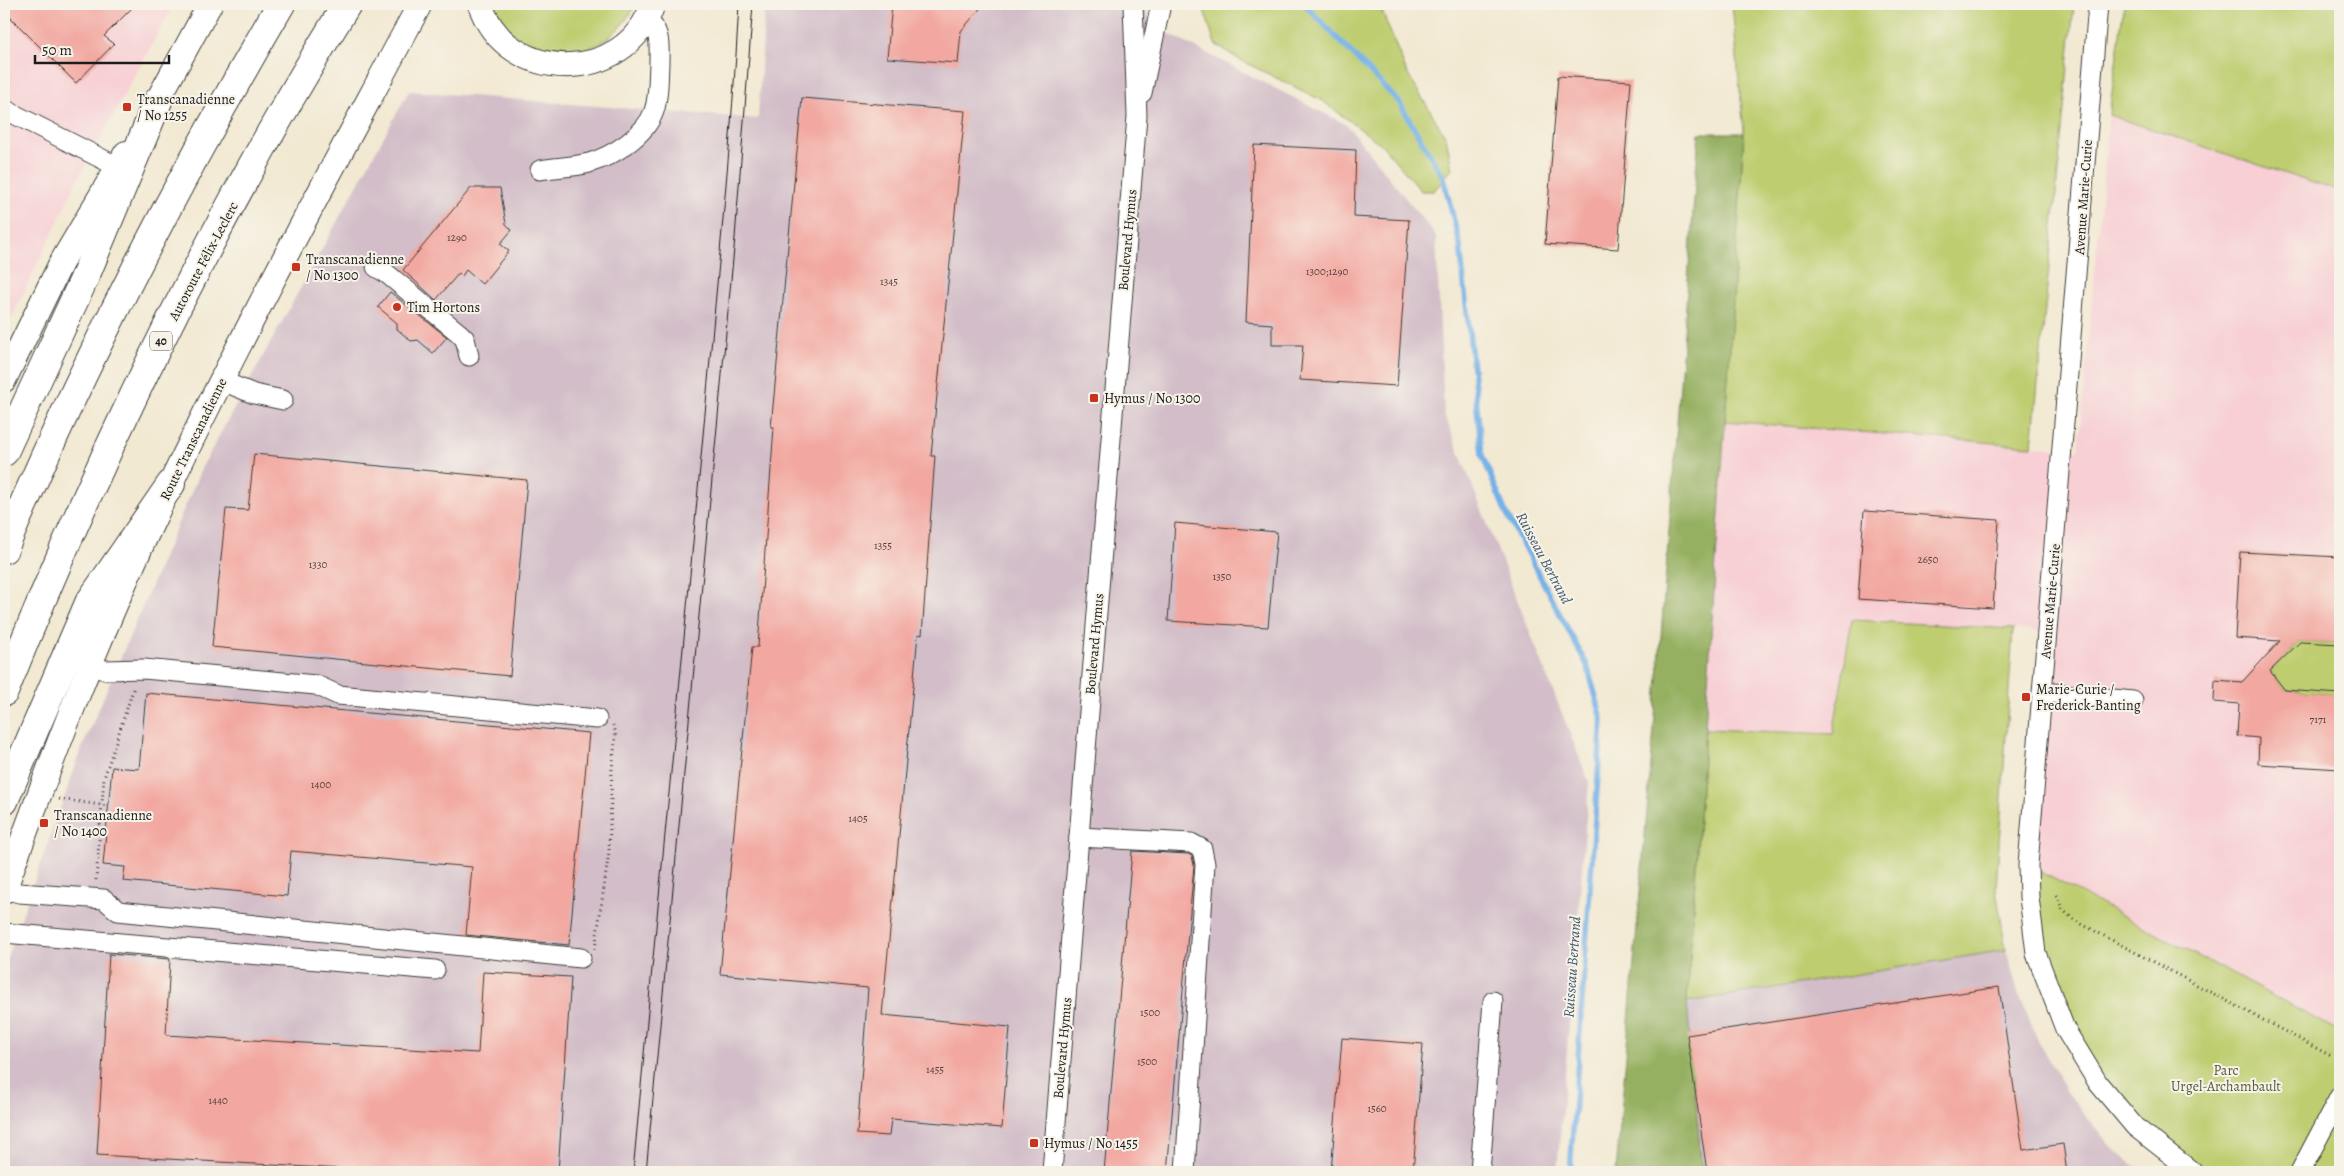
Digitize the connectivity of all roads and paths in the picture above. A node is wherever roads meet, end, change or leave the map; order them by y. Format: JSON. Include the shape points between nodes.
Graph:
{"nodes":[{"id":1,"x":210,"y":4,"type":"edge"},
{"id":2,"x":282,"y":4,"type":"edge"},
{"id":3,"x":347,"y":4,"type":"edge"},
{"id":4,"x":420,"y":4,"type":"edge"},
{"id":5,"x":480,"y":4,"type":"edge"},
{"id":6,"x":1133,"y":4,"type":"edge"},
{"id":7,"x":1161,"y":4,"type":"edge"},
{"id":8,"x":2098,"y":4,"type":"edge"},
{"id":9,"x":649,"y":11,"type":"edge"},
{"id":10,"x":158,"y":101,"type":"junction"},
{"id":11,"x":4,"y":109,"type":"edge"},
{"id":12,"x":1137,"y":116,"type":"junction"},
{"id":13,"x":118,"y":167,"type":"junction"},
{"id":14,"x":540,"y":170,"type":"dead end"},
{"id":15,"x":376,"y":267,"type":"dead end"},
{"id":16,"x":468,"y":356,"type":"dead end"},
{"id":17,"x":4,"y":380,"type":"edge"},
{"id":18,"x":222,"y":381,"type":"junction"},
{"id":19,"x":283,"y":400,"type":"dead end"},
{"id":20,"x":4,"y":452,"type":"edge"},
{"id":21,"x":171,"y":484,"type":"junction"},
{"id":22,"x":4,"y":550,"type":"edge"},
{"id":23,"x":89,"y":666,"type":"junction"},
{"id":24,"x":137,"y":678,"type":"dead end"},
{"id":25,"x":4,"y":692,"type":"edge"},
{"id":26,"x":2043,"y":692,"type":"junction"},
{"id":27,"x":2133,"y":701,"type":"dead end"},
{"id":28,"x":598,"y":719,"type":"joint"},
{"id":29,"x":53,"y":798,"type":"dead end"},
{"id":30,"x":4,"y":801,"type":"edge"},
{"id":31,"x":102,"y":805,"type":"junction"},
{"id":32,"x":108,"y":806,"type":"dead end"},
{"id":33,"x":1079,"y":838,"type":"junction"},
{"id":34,"x":97,"y":866,"type":"dead end"},
{"id":35,"x":4,"y":890,"type":"edge"},
{"id":36,"x":2056,"y":895,"type":"dead end"},
{"id":37,"x":4,"y":933,"type":"edge"},
{"id":38,"x":581,"y":958,"type":"joint"},
{"id":39,"x":435,"y":970,"type":"dead end"},
{"id":40,"x":1493,"y":1001,"type":"dead end"},
{"id":41,"x":2333,"y":1057,"type":"dead end"},
{"id":42,"x":2340,"y":1096,"type":"edge"},
{"id":43,"x":1052,"y":1172,"type":"edge"},
{"id":44,"x":1185,"y":1172,"type":"edge"},
{"id":45,"x":1480,"y":1172,"type":"edge"},
{"id":46,"x":2193,"y":1172,"type":"edge"},
{"id":47,"x":2300,"y":1172,"type":"edge"}],
"edges":[{"from":1,"to":10,"type":"main road"},
{"from":2,"to":22,"type":"highway","via":[[135,270],[77,388]]},
{"from":3,"to":25,"type":"highway","name":"Autoroute Félix-Leclerc","number":"40","via":[[268,139],[169,326],[81,511]]},
{"from":4,"to":18,"type":"main road","name":"Route Transcanadienne"},
{"from":5,"to":9,"type":"main road","via":[[489,24],[506,43],[528,57],[554,65],[591,63],[608,56],[628,41]]},
{"from":6,"to":12,"type":"street","name":"Boulevard Hymus"},
{"from":7,"to":12,"type":"street","name":"Boulevard Hymus"},
{"from":8,"to":26,"type":"street","name":"Avenue Marie-Curie"},
{"from":9,"to":14,"type":"street","via":[[660,44],[655,104],[645,126],[620,148],[602,158]]},
{"from":10,"to":13,"type":"main road"},
{"from":10,"to":20,"type":"highway","via":[[85,277]]},
{"from":11,"to":13,"type":"street"},
{"from":12,"to":33,"type":"street","name":"Boulevard Hymus"},
{"from":13,"to":17,"type":"main road","via":[[61,263]]},
{"from":15,"to":16,"type":"street","via":[[459,333],[465,339]]},
{"from":18,"to":19,"type":"street","via":[[254,394]]},
{"from":18,"to":21,"type":"main road","name":"Route Transcanadienne"},
{"from":21,"to":23,"type":"main road","name":"Route Transcanadienne"},
{"from":21,"to":30,"type":"highway","via":[[89,603]]},
{"from":23,"to":28,"type":"street","via":[[105,670],[144,669],[316,685],[338,695]]},
{"from":23,"to":35,"type":"main road","name":"Route Transcanadienne"},
{"from":24,"to":31,"type":"path","via":[[104,778]]},
{"from":26,"to":27,"type":"street"},
{"from":26,"to":46,"type":"street","name":"Avenue Marie-Curie","via":[[2028,865],[2036,953],[2064,1030],[2098,1083],[2135,1127]]},
{"from":28,"to":38,"type":"path","via":[[610,720],[616,733],[609,852],[600,902],[597,945],[593,953]]},
{"from":29,"to":31,"type":"path"},
{"from":31,"to":32,"type":"path"},
{"from":31,"to":34,"type":"path"},
{"from":33,"to":43,"type":"street","name":"Boulevard Hymus"},
{"from":33,"to":44,"type":"street","via":[[1191,842],[1202,849],[1205,864]]},
{"from":35,"to":38,"type":"street","via":[[104,899],[118,911]]},
{"from":36,"to":41,"type":"path","via":[[2063,910],[2074,920]]},
{"from":37,"to":39,"type":"street"},
{"from":40,"to":45,"type":"street"},
{"from":42,"to":47,"type":"street"}]}
